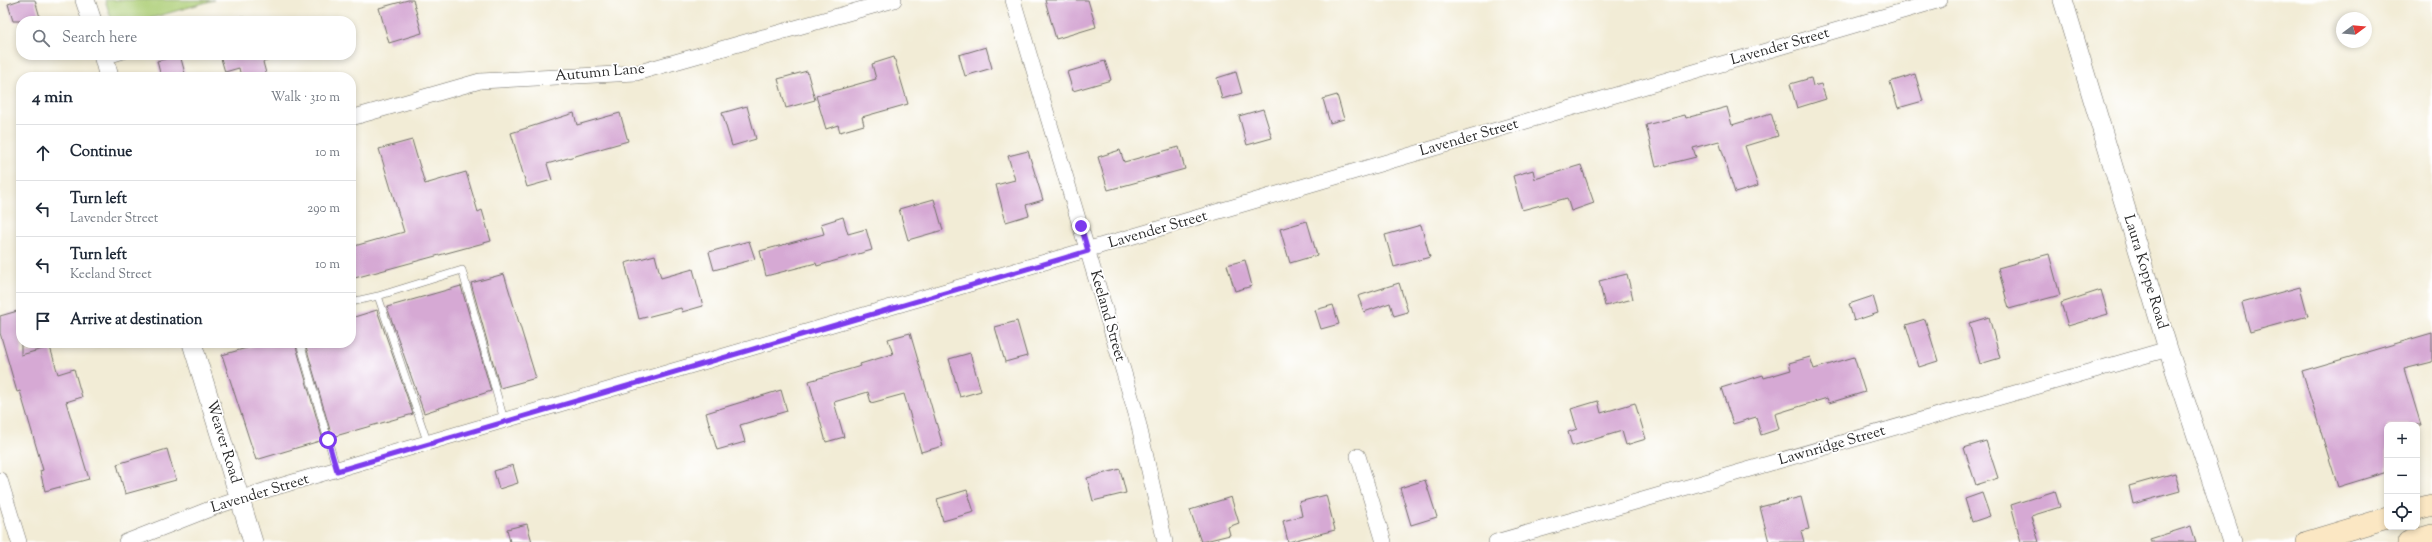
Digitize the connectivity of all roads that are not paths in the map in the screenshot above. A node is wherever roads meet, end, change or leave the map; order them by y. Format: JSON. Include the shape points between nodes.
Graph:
{"nodes":[{"id":1,"x":86,"y":0,"type":"edge"},
{"id":2,"x":894,"y":0,"type":"edge"},
{"id":3,"x":1014,"y":0,"type":"edge"},
{"id":4,"x":1940,"y":0,"type":"edge"},
{"id":5,"x":2063,"y":0,"type":"edge"},
{"id":6,"x":91,"y":16,"type":"edge"},
{"id":7,"x":356,"y":117,"type":"edge"},
{"id":8,"x":1088,"y":251,"type":"junction"},
{"id":9,"x":378,"y":296,"type":"junction"},
{"id":10,"x":356,"y":301,"type":"edge"},
{"id":11,"x":195,"y":348,"type":"edge"},
{"id":12,"x":301,"y":348,"type":"edge"},
{"id":13,"x":2168,"y":349,"type":"junction"},
{"id":14,"x":504,"y":420,"type":"junction"},
{"id":15,"x":428,"y":444,"type":"junction"},
{"id":16,"x":1358,"y":456,"type":"dead end"},
{"id":17,"x":337,"y":471,"type":"junction"},
{"id":18,"x":0,"y":480,"type":"edge"},
{"id":19,"x":240,"y":499,"type":"junction"},
{"id":20,"x":2432,"y":504,"type":"edge"},
{"id":21,"x":2420,"y":508,"type":"edge"},
{"id":22,"x":2384,"y":519,"type":"edge"},
{"id":23,"x":2432,"y":535,"type":"edge"},
{"id":24,"x":19,"y":542,"type":"edge"},
{"id":25,"x":126,"y":542,"type":"edge"},
{"id":26,"x":253,"y":542,"type":"edge"},
{"id":27,"x":1165,"y":542,"type":"edge"},
{"id":28,"x":1384,"y":542,"type":"edge"},
{"id":29,"x":1496,"y":542,"type":"edge"},
{"id":30,"x":2232,"y":542,"type":"edge"},
{"id":31,"x":2307,"y":542,"type":"edge"},
{"id":32,"x":2408,"y":542,"type":"edge"}],
"edges":[{"from":1,"to":6,"type":"street"},
{"from":2,"to":7,"type":"street","name":"Autumn Lane","via":[[636,73],[480,81]]},
{"from":3,"to":8,"type":"street","name":"Keeland Street"},
{"from":4,"to":8,"type":"street","name":"Lavender Street"},
{"from":5,"to":13,"type":"street","name":"Laura Koppe Road"},
{"from":8,"to":14,"type":"street","name":"Lavender Street"},
{"from":8,"to":27,"type":"street","name":"Keeland Street","via":[[1137,417]]},
{"from":9,"to":10,"type":"lane"},
{"from":9,"to":14,"type":"lane","via":[[462,270]]},
{"from":9,"to":15,"type":"lane"},
{"from":11,"to":19,"type":"street","name":"Weaver Road"},
{"from":12,"to":17,"type":"lane"},
{"from":13,"to":29,"type":"street","name":"Lawnridge Street"},
{"from":13,"to":30,"type":"street","name":"Laura Koppe Road"},
{"from":14,"to":15,"type":"street","name":"Lavender Street"},
{"from":15,"to":17,"type":"street","name":"Lavender Street"},
{"from":16,"to":28,"type":"street"},
{"from":17,"to":19,"type":"street","name":"Lavender Street"},
{"from":18,"to":24,"type":"street"},
{"from":19,"to":25,"type":"street","name":"Lavender Street"},
{"from":19,"to":26,"type":"street","name":"Weaver Road"},
{"from":20,"to":21,"type":"main road"},
{"from":22,"to":31,"type":"main road"},
{"from":23,"to":32,"type":"main road"}]}
